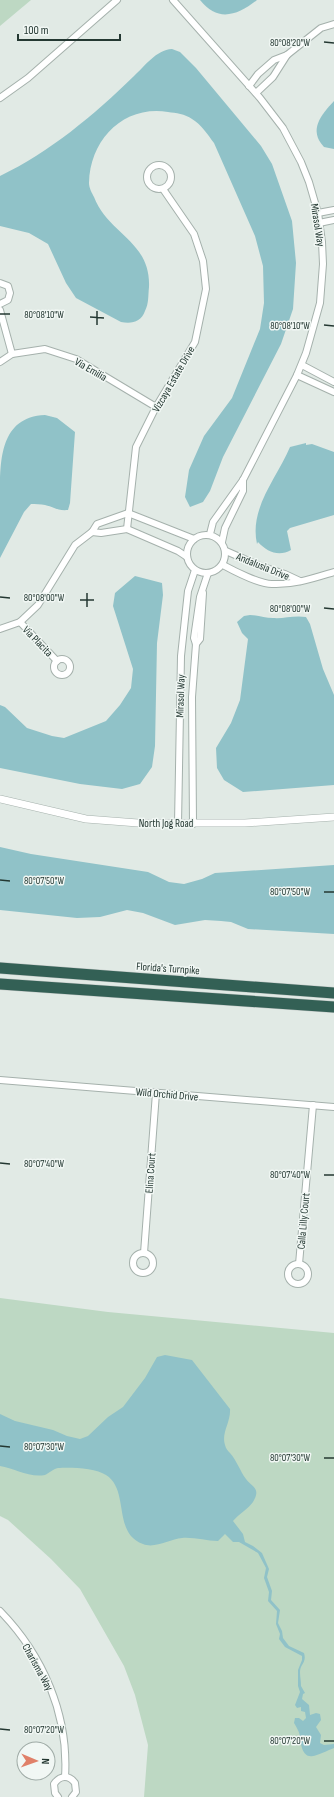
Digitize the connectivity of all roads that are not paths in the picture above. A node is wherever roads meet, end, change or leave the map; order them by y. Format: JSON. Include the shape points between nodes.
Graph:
{"nodes":[{"id":1,"x":117,"y":0,"type":"edge"},
{"id":2,"x":173,"y":0,"type":"edge"},
{"id":3,"x":334,"y":24,"type":"edge"},
{"id":4,"x":287,"y":55,"type":"junction"},
{"id":5,"x":249,"y":86,"type":"junction"},
{"id":6,"x":256,"y":93,"type":"junction"},
{"id":7,"x":0,"y":98,"type":"edge"},
{"id":8,"x":164,"y":189,"type":"junction"},
{"id":9,"x":334,"y":210,"type":"edge"},
{"id":10,"x":318,"y":213,"type":"junction"},
{"id":11,"x":334,"y":220,"type":"edge"},
{"id":12,"x":319,"y":223,"type":"junction"},
{"id":13,"x":0,"y":283,"type":"edge"},
{"id":14,"x":0,"y":304,"type":"edge"},
{"id":15,"x":0,"y":310,"type":"edge"},
{"id":16,"x":12,"y":354,"type":"junction"},
{"id":17,"x":0,"y":362,"type":"edge"},
{"id":18,"x":302,"y":364,"type":"junction"},
{"id":19,"x":297,"y":375,"type":"junction"},
{"id":20,"x":334,"y":382,"type":"edge"},
{"id":21,"x":334,"y":392,"type":"edge"},
{"id":22,"x":156,"y":407,"type":"junction"},
{"id":23,"x":243,"y":480,"type":"junction"},
{"id":24,"x":128,"y":513,"type":"junction"},
{"id":25,"x":127,"y":529,"type":"junction"},
{"id":26,"x":92,"y":532,"type":"junction"},
{"id":27,"x":210,"y":534,"type":"junction"},
{"id":28,"x":194,"y":539,"type":"junction"},
{"id":29,"x":222,"y":542,"type":"junction"},
{"id":30,"x":226,"y":551,"type":"junction"},
{"id":31,"x":187,"y":557,"type":"junction"},
{"id":32,"x":223,"y":565,"type":"junction"},
{"id":33,"x":195,"y":570,"type":"junction"},
{"id":34,"x":334,"y":572,"type":"edge"},
{"id":35,"x":208,"y":573,"type":"junction"},
{"id":36,"x":300,"y":581,"type":"junction"},
{"id":37,"x":20,"y":622,"type":"junction"},
{"id":38,"x":0,"y":629,"type":"edge"},
{"id":39,"x":56,"y":660,"type":"dead end"},
{"id":40,"x":0,"y":800,"type":"edge"},
{"id":41,"x":334,"y":817,"type":"edge"},
{"id":42,"x":178,"y":824,"type":"junction"},
{"id":43,"x":194,"y":824,"type":"junction"},
{"id":44,"x":0,"y":968,"type":"edge"},
{"id":45,"x":0,"y":984,"type":"edge"},
{"id":46,"x":334,"y":993,"type":"edge"},
{"id":47,"x":334,"y":1007,"type":"edge"},
{"id":48,"x":0,"y":1080,"type":"edge"},
{"id":49,"x":0,"y":1087,"type":"edge"},
{"id":50,"x":156,"y":1093,"type":"junction"},
{"id":51,"x":313,"y":1105,"type":"junction"},
{"id":52,"x":334,"y":1107,"type":"edge"},
{"id":53,"x":144,"y":1253,"type":"dead end"},
{"id":54,"x":299,"y":1264,"type":"dead end"},
{"id":55,"x":0,"y":1611,"type":"edge"},
{"id":56,"x":64,"y":1777,"type":"junction"},
{"id":57,"x":58,"y":1797,"type":"edge"},
{"id":58,"x":72,"y":1797,"type":"edge"}],
"edges":[{"from":1,"to":7,"type":"street","via":[[28,78]]},
{"from":2,"to":5,"type":"street","name":"Mirasol Way"},
{"from":3,"to":4,"type":"street","via":[[321,28]]},
{"from":4,"to":5,"type":"street","via":[[274,60]]},
{"from":4,"to":6,"type":"street","via":[[273,77]]},
{"from":5,"to":6,"type":"street","name":"Mirasol Way"},
{"from":6,"to":10,"type":"street","name":"Mirasol Way","via":[[292,143],[309,182]]},
{"from":8,"to":8,"type":"street","via":[[170,184],[171,173],[162,165],[154,166],[147,175],[148,184],[155,189]]},
{"from":8,"to":22,"type":"street","name":"Vizcaya Estate Drive","via":[[194,234],[203,261],[206,289],[195,342]]},
{"from":9,"to":10,"type":"street"},
{"from":10,"to":12,"type":"street","name":"Mirasol Way"},
{"from":11,"to":12,"type":"street"},
{"from":12,"to":18,"type":"street","name":"Mirasol Way","via":[[323,264],[321,291],[312,337]]},
{"from":13,"to":14,"type":"street","via":[[8,286],[10,293],[8,300]]},
{"from":15,"to":16,"type":"street"},
{"from":16,"to":17,"type":"street","name":"Via Emilia"},
{"from":16,"to":22,"type":"street","name":"Via Emilia","via":[[45,349],[76,359]]},
{"from":18,"to":19,"type":"street","name":"Mirasol Way"},
{"from":18,"to":20,"type":"street"},
{"from":19,"to":21,"type":"street"},
{"from":19,"to":23,"type":"street","name":"Mirasol Way"},
{"from":22,"to":24,"type":"street","name":"Vizcaya Estate Drive","via":[[136,447]]},
{"from":23,"to":27,"type":"street","name":"Mirasol Way","via":[[213,522]]},
{"from":23,"to":29,"type":"street","name":"Mirasol Way","via":[[243,491],[225,528]]},
{"from":24,"to":25,"type":"street","name":"Vizcaya Estate Drive"},
{"from":24,"to":26,"type":"street","via":[[97,524]]},
{"from":24,"to":28,"type":"street"},
{"from":25,"to":26,"type":"street"},
{"from":25,"to":31,"type":"street"},
{"from":26,"to":37,"type":"street","via":[[75,545],[38,605]]},
{"from":27,"to":28,"type":"street"},
{"from":27,"to":29,"type":"street"},
{"from":28,"to":31,"type":"street","via":[[188,546]]},
{"from":29,"to":30,"type":"street"},
{"from":30,"to":32,"type":"street"},
{"from":30,"to":36,"type":"street","name":"Andalusia Drive"},
{"from":31,"to":33,"type":"street"},
{"from":32,"to":35,"type":"street","via":[[215,572]]},
{"from":32,"to":36,"type":"street","name":"Andalusia Drive","via":[[271,584]]},
{"from":33,"to":35,"type":"street"},
{"from":33,"to":42,"type":"street","name":"Mirasol Way","via":[[188,591],[181,656]]},
{"from":34,"to":36,"type":"street","name":"Andalusia Drive"},
{"from":35,"to":43,"type":"street","name":"Mirasol Way","via":[[203,588],[201,631],[196,644],[192,697]]},
{"from":37,"to":38,"type":"street"},
{"from":37,"to":39,"type":"street","name":"Via Placita"},
{"from":40,"to":42,"type":"street","name":"North Jog Road","via":[[86,819]]},
{"from":41,"to":43,"type":"street","name":"North Jog Road"},
{"from":42,"to":43,"type":"street","name":"North Jog Road"},
{"from":44,"to":46,"type":"highway","name":"Florida's Turnpike"},
{"from":45,"to":47,"type":"highway"},
{"from":48,"to":49,"type":"street"},
{"from":48,"to":50,"type":"street","name":"Wild Orchid Drive"},
{"from":50,"to":51,"type":"street","name":"Wild Orchid Drive"},
{"from":50,"to":53,"type":"street","name":"Elina Court"},
{"from":51,"to":52,"type":"street","name":"Wild Orchid Drive"},
{"from":51,"to":54,"type":"street","name":"Calla Lilly Court"},
{"from":55,"to":56,"type":"street","name":"Charisma Way","via":[[29,1647],[44,1673],[56,1702],[64,1736]]},
{"from":56,"to":57,"type":"street","name":"Charisma Way","via":[[54,1784]]},
{"from":56,"to":58,"type":"street","via":[[69,1777],[76,1783],[76,1792]]}]}
